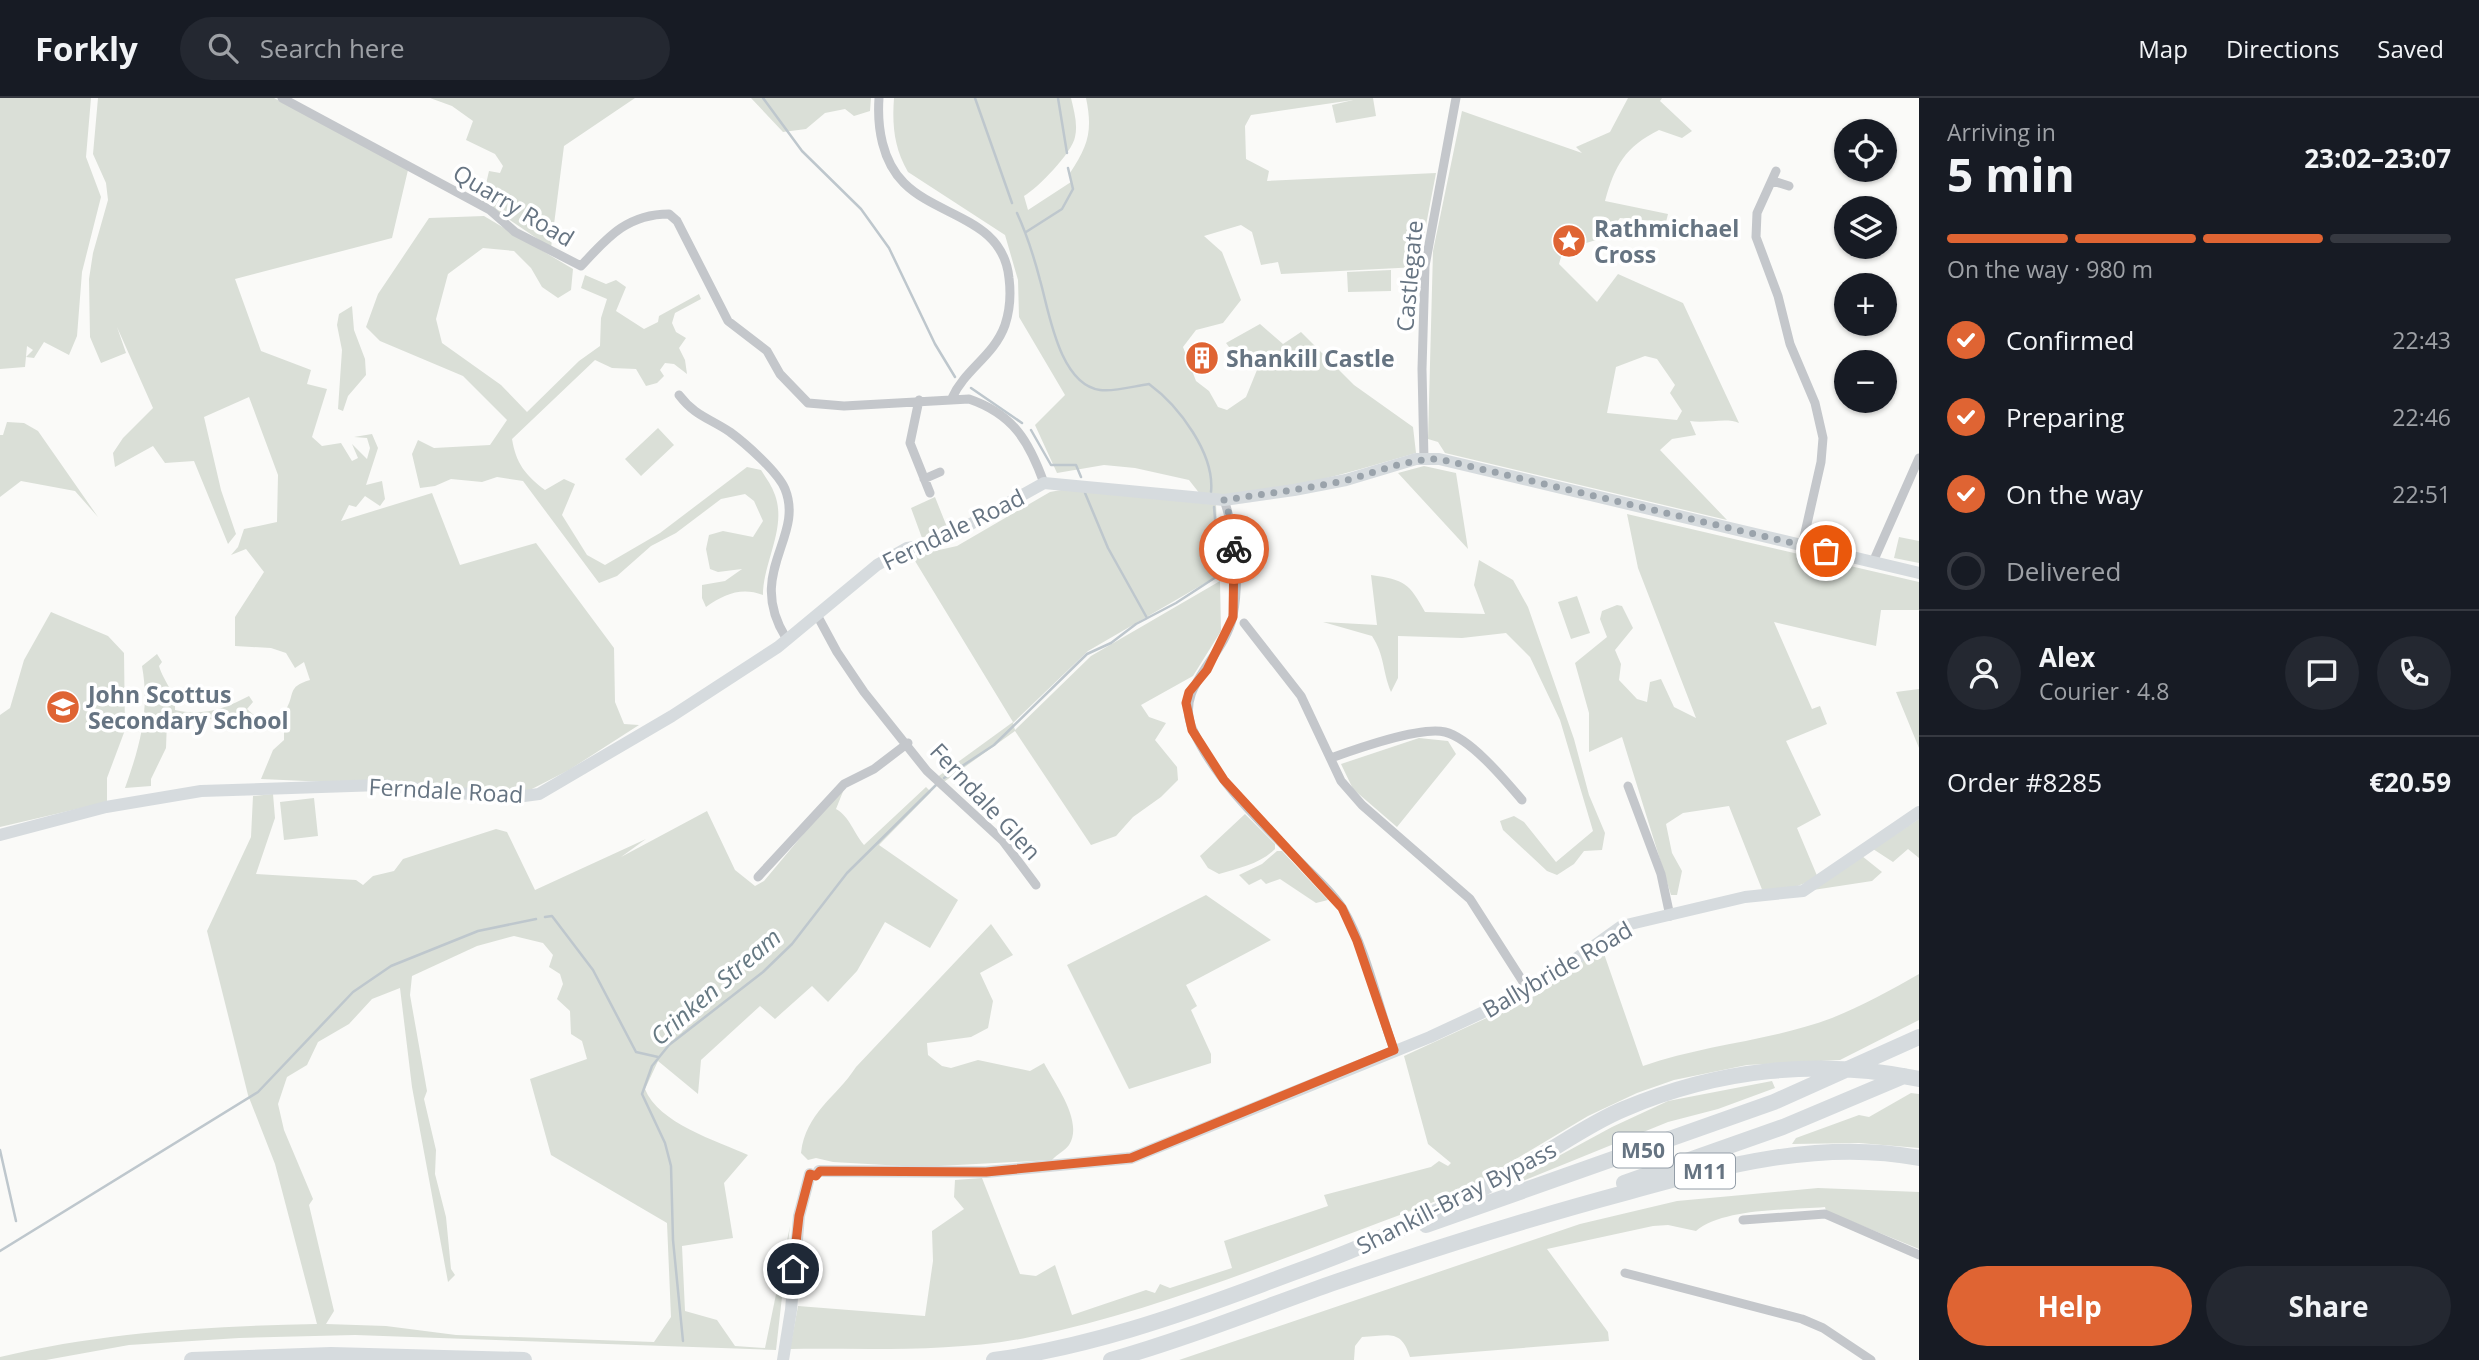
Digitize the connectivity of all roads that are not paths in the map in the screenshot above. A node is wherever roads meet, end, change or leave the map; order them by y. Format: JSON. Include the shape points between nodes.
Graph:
{"nodes":[{"id":1,"x":282,"y":98,"type":"edge"},
{"id":2,"x":879,"y":98,"type":"edge"},
{"id":3,"x":1456,"y":98,"type":"edge"},
{"id":4,"x":1788,"y":186,"type":"dead end"},
{"id":5,"x":679,"y":395,"type":"dead end"},
{"id":6,"x":952,"y":398,"type":"junction"},
{"id":7,"x":919,"y":400,"type":"junction"},
{"id":8,"x":1919,"y":458,"type":"edge"},
{"id":9,"x":1424,"y":459,"type":"junction"},
{"id":10,"x":940,"y":472,"type":"dead end"},
{"id":11,"x":924,"y":479,"type":"junction"},
{"id":12,"x":1044,"y":483,"type":"junction"},
{"id":13,"x":930,"y":493,"type":"dead end"},
{"id":14,"x":1224,"y":500,"type":"junction"},
{"id":15,"x":1802,"y":546,"type":"junction"},
{"id":16,"x":1873,"y":562,"type":"junction"},
{"id":17,"x":1919,"y":573,"type":"edge"},
{"id":18,"x":817,"y":615,"type":"junction"},
{"id":19,"x":1244,"y":623,"type":"dead end"},
{"id":20,"x":786,"y":638,"type":"junction"},
{"id":21,"x":908,"y":743,"type":"junction"},
{"id":22,"x":1331,"y":758,"type":"junction"},
{"id":23,"x":1628,"y":786,"type":"dead end"},
{"id":24,"x":1522,"y":800,"type":"dead end"},
{"id":25,"x":1919,"y":812,"type":"edge"},
{"id":26,"x":0,"y":835,"type":"edge"},
{"id":27,"x":758,"y":877,"type":"dead end"},
{"id":28,"x":1036,"y":885,"type":"dead end"},
{"id":29,"x":1670,"y":916,"type":"junction"},
{"id":30,"x":1527,"y":988,"type":"junction"},
{"id":31,"x":1919,"y":1037,"type":"edge"},
{"id":32,"x":1394,"y":1050,"type":"junction"},
{"id":33,"x":1919,"y":1069,"type":"edge"},
{"id":34,"x":1919,"y":1079,"type":"edge"},
{"id":35,"x":1919,"y":1158,"type":"edge"},
{"id":36,"x":1743,"y":1220,"type":"dead end"},
{"id":37,"x":1496,"y":1227,"type":"junction"},
{"id":38,"x":1361,"y":1247,"type":"junction"},
{"id":39,"x":1919,"y":1255,"type":"edge"},
{"id":40,"x":1625,"y":1273,"type":"dead end"},
{"id":41,"x":784,"y":1354,"type":"edge"},
{"id":42,"x":1853,"y":1355,"type":"edge"},
{"id":43,"x":191,"y":1360,"type":"edge"},
{"id":44,"x":524,"y":1360,"type":"edge"},
{"id":45,"x":994,"y":1360,"type":"edge"},
{"id":46,"x":1111,"y":1360,"type":"edge"},
{"id":47,"x":1871,"y":1360,"type":"edge"}],
"edges":[{"from":1,"to":7,"type":"street","name":"Quarry Road","via":[[490,210],[515,232],[581,266],[618,227],[650,214],[669,214],[677,221],[728,321],[767,351],[780,374],[808,404]]},
{"from":2,"to":6,"type":"street","via":[[884,146],[903,182],[985,231],[1002,250],[1008,267],[1010,290],[1004,327],[995,346],[964,377]]},
{"from":3,"to":9,"type":"street","name":"Castlegate","via":[[1425,266]]},
{"from":4,"to":15,"type":"street","via":[[1774,176],[1757,213],[1756,237],[1823,438]]},
{"from":5,"to":20,"type":"street","via":[[691,411],[731,433],[770,468],[785,490],[788,516],[770,580],[773,608]]},
{"from":6,"to":7,"type":"street","name":"Quarry Road"},
{"from":6,"to":12,"type":"street","name":"Quarry Road","via":[[984,404],[1012,424],[1032,449]]},
{"from":7,"to":11,"type":"street","via":[[910,443]]},
{"from":8,"to":16,"type":"street"},
{"from":9,"to":14,"type":"street","name":"Ferndale Road","via":[[1346,480]]},
{"from":9,"to":15,"type":"street","name":"Ferndale Road","via":[[1465,464]]},
{"from":10,"to":11,"type":"street"},
{"from":11,"to":13,"type":"street"},
{"from":12,"to":14,"type":"street","name":"Ferndale Road"},
{"from":12,"to":18,"type":"street","name":"Ferndale Road","via":[[934,544],[907,548],[877,565]]},
{"from":14,"to":32,"type":"street","via":[[1232,522],[1233,617],[1207,670],[1189,692],[1186,703],[1192,730],[1224,780],[1342,908]]},
{"from":15,"to":16,"type":"street","name":"Ferndale Road"},
{"from":16,"to":17,"type":"street","name":"Ferndale Road"},
{"from":18,"to":20,"type":"street","name":"Ferndale Road"},
{"from":18,"to":21,"type":"street","name":"Ferndale Glen","via":[[864,692]]},
{"from":19,"to":22,"type":"street","via":[[1301,696]]},
{"from":20,"to":26,"type":"street","name":"Ferndale Road","via":[[672,716],[539,794],[509,798],[381,785],[201,791],[113,806]]},
{"from":21,"to":27,"type":"street","name":"Ferndale Glen","via":[[874,769],[844,784]]},
{"from":21,"to":28,"type":"street","name":"Ferndale Glen","via":[[927,771],[1003,841]]},
{"from":22,"to":24,"type":"street","via":[[1426,730],[1446,732],[1476,753]]},
{"from":22,"to":30,"type":"street","via":[[1341,780],[1362,805],[1470,899]]},
{"from":23,"to":29,"type":"street","via":[[1661,874]]},
{"from":25,"to":29,"type":"street","name":"Ballybride Road","via":[[1803,891],[1745,897]]},
{"from":29,"to":30,"type":"street","name":"Ballybride Road","via":[[1622,926],[1552,976]]},
{"from":30,"to":32,"type":"street","name":"Ballybride Road"},
{"from":31,"to":38,"type":"highway","number":"M50","via":[[1774,1102]]},
{"from":32,"to":41,"type":"street","name":"Ballybride Road","via":[[1131,1158],[986,1172],[815,1173],[799,1216]]},
{"from":33,"to":37,"type":"highway","number":"M50","via":[[1783,1127]]},
{"from":34,"to":38,"type":"highway","name":"Shankill-Bray Bypass","via":[[1834,1068],[1783,1069],[1716,1079],[1622,1110],[1472,1194]]},
{"from":35,"to":37,"type":"highway","name":"Shankill-Bray Bypass","number":"M11","via":[[1861,1152],[1764,1158]]},
{"from":36,"to":39,"type":"street","via":[[1825,1214]]},
{"from":37,"to":46,"type":"highway","name":"Shankill-Bray Bypass","number":"M11"},
{"from":38,"to":45,"type":"highway","name":"Shankill-Bray Bypass","via":[[1180,1315],[1095,1341]]},
{"from":40,"to":42,"type":"street","via":[[1802,1319],[1823,1328]]},
{"from":42,"to":47,"type":"street"},
{"from":43,"to":44,"type":"highway","via":[[331,1355]]}]}
